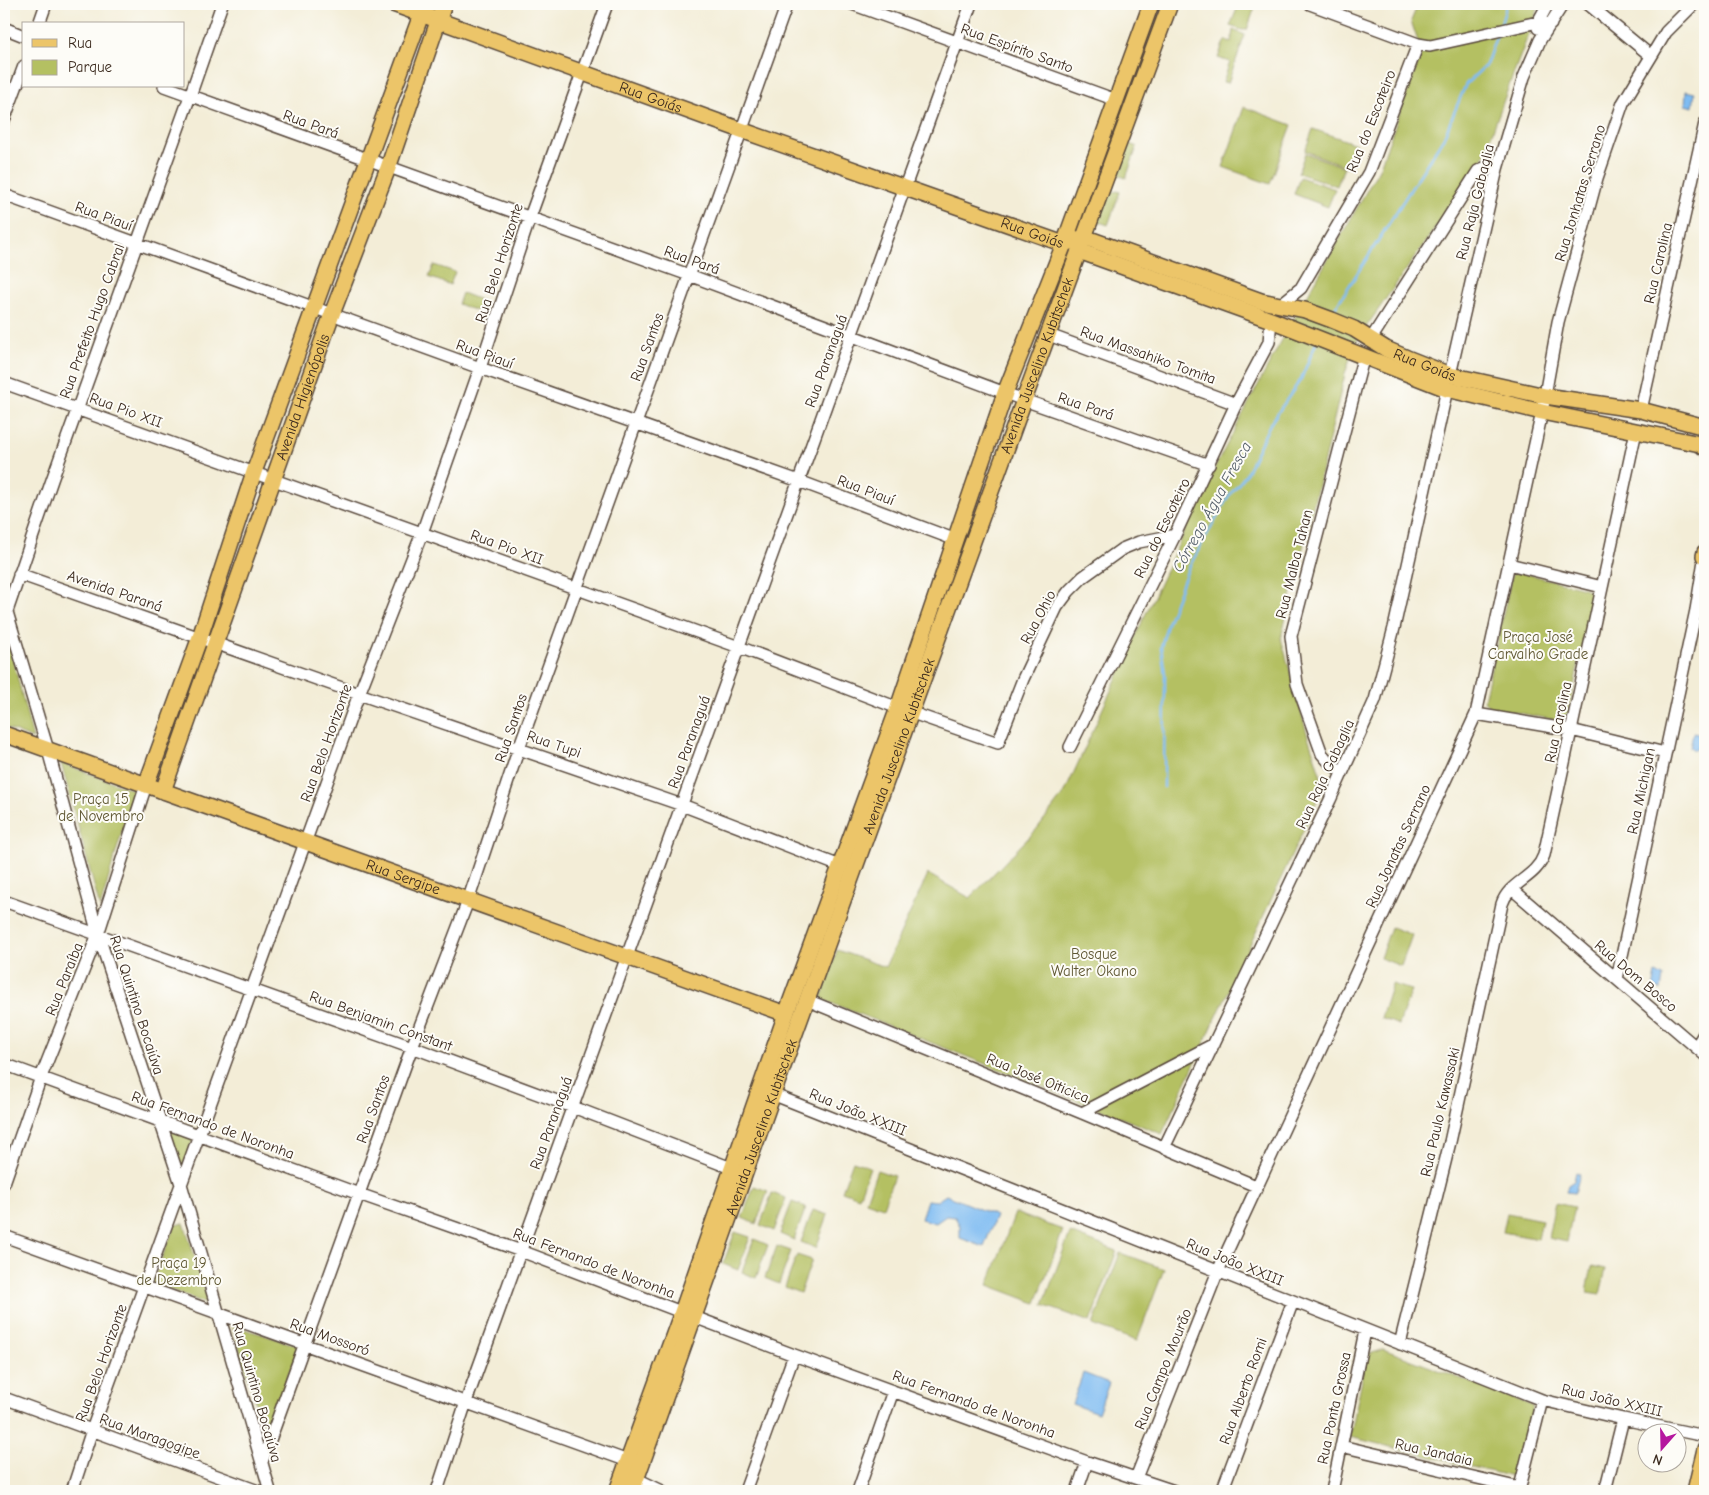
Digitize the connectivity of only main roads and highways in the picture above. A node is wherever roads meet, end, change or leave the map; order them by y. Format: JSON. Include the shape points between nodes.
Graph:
{"nodes":[{"id":1,"x":393,"y":4,"type":"edge"},
{"id":2,"x":444,"y":4,"type":"edge"},
{"id":3,"x":1151,"y":4,"type":"edge"},
{"id":4,"x":1170,"y":4,"type":"edge"},
{"id":5,"x":424,"y":9,"type":"edge"},
{"id":6,"x":438,"y":20,"type":"junction"},
{"id":7,"x":1084,"y":237,"type":"junction"},
{"id":8,"x":1064,"y":244,"type":"junction"},
{"id":9,"x":1079,"y":251,"type":"junction"},
{"id":10,"x":1261,"y":301,"type":"junction"},
{"id":11,"x":1287,"y":306,"type":"junction"},
{"id":12,"x":1271,"y":320,"type":"junction"},
{"id":13,"x":1364,"y":355,"type":"junction"},
{"id":14,"x":1449,"y":382,"type":"junction"},
{"id":15,"x":1705,"y":427,"type":"edge"},
{"id":16,"x":1705,"y":448,"type":"edge"},
{"id":17,"x":956,"y":540,"type":"junction"},
{"id":18,"x":939,"y":636,"type":"junction"},
{"id":19,"x":905,"y":710,"type":"junction"},
{"id":20,"x":4,"y":734,"type":"edge"},
{"id":21,"x":160,"y":745,"type":"junction"},
{"id":22,"x":176,"y":751,"type":"junction"},
{"id":23,"x":146,"y":784,"type":"junction"},
{"id":24,"x":163,"y":791,"type":"junction"},
{"id":25,"x":786,"y":1014,"type":"junction"},
{"id":26,"x":767,"y":1092,"type":"junction"},
{"id":27,"x":688,"y":1314,"type":"junction"},
{"id":28,"x":1705,"y":1449,"type":"edge"},
{"id":29,"x":626,"y":1486,"type":"edge"},
{"id":30,"x":1695,"y":1491,"type":"edge"}],
"edges":[{"from":1,"to":5,"type":"main road","name":"Rua Goiás"},
{"from":2,"to":6,"type":"main road","name":"Avenida Higienópolis"},
{"from":3,"to":8,"type":"main road","name":"Avenida Juscelino Kubitschek"},
{"from":4,"to":7,"type":"main road","name":"Avenida Juscelino Kubitschek"},
{"from":5,"to":6,"type":"main road","name":"Rua Goiás"},
{"from":5,"to":21,"type":"main road","name":"Avenida Higienópolis","via":[[254,472],[200,637]]},
{"from":6,"to":8,"type":"main road","name":"Rua Goiás"},
{"from":6,"to":22,"type":"main road","name":"Avenida Higienópolis","via":[[388,168],[332,314]]},
{"from":7,"to":8,"type":"main road","name":"Rua Goiás"},
{"from":7,"to":9,"type":"main road","name":"Avenida Juscelino Kubitschek"},
{"from":7,"to":10,"type":"main road","name":"Rua Goiás"},
{"from":8,"to":17,"type":"main road","name":"Avenida Juscelino Kubitschek","via":[[1005,394]]},
{"from":9,"to":12,"type":"main road","name":"Rua Goiás"},
{"from":9,"to":18,"type":"main road","name":"Avenida Juscelino Kubitschek"},
{"from":10,"to":11,"type":"main road","name":"Rua Goiás"},
{"from":10,"to":12,"type":"main road","via":[[1270,310]]},
{"from":11,"to":13,"type":"main road","via":[[1303,326],[1350,345]]},
{"from":11,"to":14,"type":"main road","name":"Rua Goiás","via":[[1354,329]]},
{"from":12,"to":13,"type":"main road","name":"Rua Goiás"},
{"from":13,"to":14,"type":"main road","name":"Rua Goiás","via":[[1405,374]]},
{"from":14,"to":15,"type":"main road","name":"Rua Goiás","via":[[1640,410]]},
{"from":14,"to":16,"type":"main road","name":"Rua Goiás","via":[[1542,412],[1700,444]]},
{"from":17,"to":18,"type":"main road","via":[[961,548],[959,561],[943,604]]},
{"from":17,"to":19,"type":"main road","name":"Avenida Juscelino Kubitschek"},
{"from":18,"to":19,"type":"main road","name":"Avenida Juscelino Kubitschek"},
{"from":19,"to":25,"type":"main road","name":"Avenida Juscelino Kubitschek","via":[[840,866]]},
{"from":19,"to":26,"type":"main road","name":"Avenida Juscelino Kubitschek","via":[[805,1006]]},
{"from":20,"to":23,"type":"main road","name":"Rua Sergipe"},
{"from":21,"to":22,"type":"main road"},
{"from":21,"to":23,"type":"main road","name":"Avenida Higienópolis"},
{"from":22,"to":24,"type":"main road","name":"Avenida Higienópolis"},
{"from":23,"to":24,"type":"main road","name":"Rua Sergipe"},
{"from":24,"to":25,"type":"main road","name":"Rua Sergipe"},
{"from":25,"to":26,"type":"main road","name":"Avenida Juscelino Kubitschek"},
{"from":26,"to":27,"type":"main road","name":"Avenida Juscelino Kubitschek"},
{"from":27,"to":29,"type":"main road","name":"Avenida Juscelino Kubitschek"},
{"from":27,"to":29,"type":"main road","name":"Avenida Juscelino Kubitschek","via":[[628,1461]]},
{"from":28,"to":30,"type":"main road"}]}
